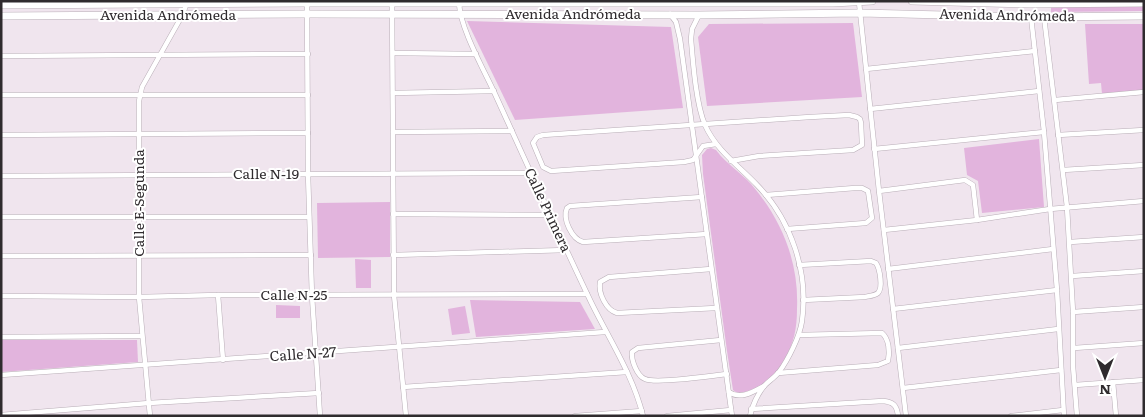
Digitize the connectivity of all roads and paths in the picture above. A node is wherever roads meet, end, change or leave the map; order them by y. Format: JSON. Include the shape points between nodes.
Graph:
{"nodes":[{"id":1,"x":872,"y":1,"type":"edge"},
{"id":2,"x":912,"y":1,"type":"edge"},
{"id":3,"x":187,"y":2,"type":"edge"},
{"id":4,"x":307,"y":2,"type":"edge"},
{"id":5,"x":392,"y":2,"type":"edge"},
{"id":6,"x":459,"y":2,"type":"junction"},
{"id":7,"x":598,"y":2,"type":"edge"},
{"id":8,"x":613,"y":2,"type":"edge"},
{"id":9,"x":738,"y":2,"type":"edge"},
{"id":10,"x":859,"y":2,"type":"edge"},
{"id":11,"x":1029,"y":3,"type":"edge"},
{"id":12,"x":1042,"y":3,"type":"edge"},
{"id":13,"x":1144,"y":3,"type":"edge"},
{"id":14,"x":1,"y":5,"type":"edge"},
{"id":15,"x":860,"y":13,"type":"junction"},
{"id":16,"x":183,"y":14,"type":"junction"},
{"id":17,"x":307,"y":14,"type":"junction"},
{"id":18,"x":392,"y":14,"type":"junction"},
{"id":19,"x":459,"y":14,"type":"junction"},
{"id":20,"x":598,"y":14,"type":"junction"},
{"id":21,"x":614,"y":14,"type":"junction"},
{"id":22,"x":670,"y":14,"type":"junction"},
{"id":23,"x":699,"y":15,"type":"junction"},
{"id":24,"x":1,"y":16,"type":"edge"},
{"id":25,"x":1044,"y":16,"type":"junction"},
{"id":26,"x":1144,"y":16,"type":"edge"},
{"id":27,"x":1031,"y":17,"type":"junction"},
{"id":28,"x":1035,"y":51,"type":"junction"},
{"id":29,"x":393,"y":53,"type":"junction"},
{"id":30,"x":161,"y":54,"type":"junction"},
{"id":31,"x":308,"y":54,"type":"junction"},
{"id":32,"x":476,"y":54,"type":"junction"},
{"id":33,"x":1,"y":56,"type":"edge"},
{"id":34,"x":866,"y":69,"type":"junction"},
{"id":35,"x":698,"y":90,"type":"junction"},
{"id":36,"x":1039,"y":90,"type":"junction"},
{"id":37,"x":494,"y":91,"type":"junction"},
{"id":38,"x":688,"y":92,"type":"junction"},
{"id":39,"x":1144,"y":92,"type":"edge"},
{"id":40,"x":393,"y":93,"type":"junction"},
{"id":41,"x":140,"y":94,"type":"junction"},
{"id":42,"x":308,"y":94,"type":"junction"},
{"id":43,"x":1,"y":95,"type":"edge"},
{"id":44,"x":1055,"y":100,"type":"junction"},
{"id":45,"x":870,"y":109,"type":"junction"},
{"id":46,"x":705,"y":125,"type":"junction"},
{"id":47,"x":692,"y":126,"type":"junction"},
{"id":48,"x":1144,"y":130,"type":"edge"},
{"id":49,"x":512,"y":131,"type":"junction"},
{"id":50,"x":393,"y":132,"type":"junction"},
{"id":51,"x":1044,"y":132,"type":"junction"},
{"id":52,"x":138,"y":133,"type":"junction"},
{"id":53,"x":308,"y":133,"type":"junction"},
{"id":54,"x":1,"y":135,"type":"edge"},
{"id":55,"x":1058,"y":135,"type":"junction"},
{"id":56,"x":716,"y":144,"type":"junction"},
{"id":57,"x":874,"y":149,"type":"junction"},
{"id":58,"x":696,"y":157,"type":"junction"},
{"id":59,"x":731,"y":161,"type":"junction"},
{"id":60,"x":1144,"y":165,"type":"edge"},
{"id":61,"x":1063,"y":170,"type":"junction"},
{"id":62,"x":393,"y":173,"type":"junction"},
{"id":63,"x":530,"y":173,"type":"junction"},
{"id":64,"x":308,"y":174,"type":"junction"},
{"id":65,"x":139,"y":175,"type":"junction"},
{"id":66,"x":1,"y":176,"type":"edge"},
{"id":67,"x":879,"y":191,"type":"junction"},
{"id":68,"x":766,"y":195,"type":"junction"},
{"id":69,"x":702,"y":197,"type":"junction"},
{"id":70,"x":1144,"y":201,"type":"edge"},
{"id":71,"x":1067,"y":207,"type":"junction"},
{"id":72,"x":1050,"y":209,"type":"junction"},
{"id":73,"x":393,"y":214,"type":"junction"},
{"id":74,"x":550,"y":215,"type":"junction"},
{"id":75,"x":1,"y":217,"type":"edge"},
{"id":76,"x":139,"y":217,"type":"junction"},
{"id":77,"x":310,"y":217,"type":"junction"},
{"id":78,"x":976,"y":220,"type":"junction"},
{"id":79,"x":787,"y":229,"type":"junction"},
{"id":80,"x":884,"y":230,"type":"junction"},
{"id":81,"x":706,"y":234,"type":"junction"},
{"id":82,"x":1144,"y":236,"type":"edge"},
{"id":83,"x":1070,"y":242,"type":"junction"},
{"id":84,"x":1053,"y":249,"type":"junction"},
{"id":85,"x":566,"y":250,"type":"junction"},
{"id":86,"x":311,"y":255,"type":"junction"},
{"id":87,"x":393,"y":255,"type":"junction"},
{"id":88,"x":1,"y":256,"type":"edge"},
{"id":89,"x":139,"y":256,"type":"junction"},
{"id":90,"x":799,"y":265,"type":"junction"},
{"id":91,"x":888,"y":269,"type":"junction"},
{"id":92,"x":711,"y":270,"type":"junction"},
{"id":93,"x":1144,"y":271,"type":"edge"},
{"id":94,"x":1072,"y":276,"type":"junction"},
{"id":95,"x":1057,"y":290,"type":"junction"},
{"id":96,"x":587,"y":294,"type":"junction"},
{"id":97,"x":218,"y":295,"type":"junction"},
{"id":98,"x":394,"y":295,"type":"junction"},
{"id":99,"x":1,"y":296,"type":"edge"},
{"id":100,"x":312,"y":296,"type":"junction"},
{"id":101,"x":139,"y":297,"type":"junction"},
{"id":102,"x":803,"y":300,"type":"junction"},
{"id":103,"x":1144,"y":307,"type":"edge"},
{"id":104,"x":716,"y":308,"type":"junction"},
{"id":105,"x":893,"y":309,"type":"junction"},
{"id":106,"x":1074,"y":312,"type":"junction"},
{"id":107,"x":1058,"y":329,"type":"junction"},
{"id":108,"x":605,"y":332,"type":"junction"},
{"id":109,"x":799,"y":335,"type":"junction"},
{"id":110,"x":141,"y":336,"type":"junction"},
{"id":111,"x":1,"y":337,"type":"edge"},
{"id":112,"x":722,"y":340,"type":"junction"},
{"id":113,"x":1144,"y":343,"type":"edge"},
{"id":114,"x":399,"y":347,"type":"junction"},
{"id":115,"x":898,"y":348,"type":"junction"},
{"id":116,"x":1074,"y":348,"type":"junction"},
{"id":117,"x":316,"y":353,"type":"junction"},
{"id":118,"x":222,"y":360,"type":"junction"},
{"id":119,"x":146,"y":365,"type":"junction"},
{"id":120,"x":1061,"y":370,"type":"junction"},
{"id":121,"x":626,"y":372,"type":"junction"},
{"id":122,"x":778,"y":373,"type":"junction"},
{"id":123,"x":727,"y":374,"type":"junction"},
{"id":124,"x":1,"y":375,"type":"edge"},
{"id":125,"x":1144,"y":380,"type":"edge"},
{"id":126,"x":1113,"y":382,"type":"junction"},
{"id":127,"x":1075,"y":385,"type":"junction"},
{"id":128,"x":764,"y":386,"type":"junction"},
{"id":129,"x":403,"y":388,"type":"junction"},
{"id":130,"x":903,"y":388,"type":"junction"},
{"id":131,"x":728,"y":392,"type":"junction"},
{"id":132,"x":319,"y":393,"type":"junction"},
{"id":133,"x":149,"y":403,"type":"junction"},
{"id":134,"x":751,"y":408,"type":"junction"},
{"id":135,"x":731,"y":410,"type":"junction"},
{"id":136,"x":1063,"y":410,"type":"junction"},
{"id":137,"x":643,"y":413,"type":"edge"},
{"id":138,"x":1,"y":415,"type":"edge"},
{"id":139,"x":150,"y":416,"type":"edge"},
{"id":140,"x":320,"y":416,"type":"edge"},
{"id":141,"x":406,"y":416,"type":"edge"},
{"id":142,"x":576,"y":416,"type":"edge"},
{"id":143,"x":667,"y":416,"type":"edge"},
{"id":144,"x":732,"y":416,"type":"edge"},
{"id":145,"x":750,"y":416,"type":"edge"},
{"id":146,"x":898,"y":416,"type":"edge"},
{"id":147,"x":906,"y":416,"type":"edge"},
{"id":148,"x":1011,"y":416,"type":"edge"},
{"id":149,"x":1064,"y":416,"type":"edge"},
{"id":150,"x":1077,"y":416,"type":"edge"},
{"id":151,"x":1116,"y":416,"type":"edge"}],
"edges":[{"from":1,"to":10,"type":"street","name":"Avenida Andrómeda"},
{"from":2,"to":11,"type":"street","name":"Avenida Andrómeda"},
{"from":3,"to":4,"type":"street","name":"Avenida Andrómeda"},
{"from":3,"to":14,"type":"street","name":"Avenida Andrómeda"},
{"from":3,"to":16,"type":"street","name":"Calle E-Segunda"},
{"from":4,"to":5,"type":"street","name":"Avenida Andrómeda"},
{"from":4,"to":17,"type":"street"},
{"from":5,"to":6,"type":"street","name":"Avenida Andrómeda"},
{"from":5,"to":18,"type":"street"},
{"from":6,"to":7,"type":"street","name":"Avenida Andrómeda"},
{"from":6,"to":19,"type":"street","name":"Calle Primera"},
{"from":7,"to":8,"type":"street","name":"Avenida Andrómeda"},
{"from":7,"to":20,"type":"street"},
{"from":8,"to":9,"type":"street","name":"Avenida Andrómeda"},
{"from":8,"to":21,"type":"street"},
{"from":9,"to":10,"type":"street","name":"Avenida Andrómeda"},
{"from":10,"to":15,"type":"street"},
{"from":11,"to":12,"type":"street","name":"Avenida Andrómeda"},
{"from":11,"to":27,"type":"street"},
{"from":12,"to":13,"type":"street","name":"Avenida Andrómeda"},
{"from":12,"to":25,"type":"street"},
{"from":15,"to":23,"type":"street","name":"Avenida Andrómeda"},
{"from":15,"to":27,"type":"street","name":"Avenida Andrómeda"},
{"from":15,"to":34,"type":"street"},
{"from":16,"to":17,"type":"street","name":"Avenida Andrómeda"},
{"from":16,"to":24,"type":"street","name":"Avenida Andrómeda"},
{"from":16,"to":30,"type":"street","name":"Calle E-Segunda"},
{"from":17,"to":18,"type":"street","name":"Avenida Andrómeda"},
{"from":17,"to":31,"type":"street"},
{"from":18,"to":19,"type":"street","name":"Avenida Andrómeda"},
{"from":18,"to":29,"type":"street"},
{"from":19,"to":20,"type":"street","name":"Avenida Andrómeda"},
{"from":19,"to":32,"type":"street","name":"Calle Primera"},
{"from":20,"to":21,"type":"street","name":"Avenida Andrómeda"},
{"from":21,"to":22,"type":"street","name":"Avenida Andrómeda"},
{"from":22,"to":23,"type":"street","name":"Avenida Andrómeda"},
{"from":22,"to":38,"type":"street","via":[[676,22],[680,39]]},
{"from":23,"to":35,"type":"street","via":[[691,39]]},
{"from":25,"to":26,"type":"street","name":"Avenida Andrómeda"},
{"from":25,"to":27,"type":"street","name":"Avenida Andrómeda"},
{"from":25,"to":44,"type":"street"},
{"from":27,"to":28,"type":"street"},
{"from":28,"to":34,"type":"street"},
{"from":28,"to":36,"type":"street"},
{"from":29,"to":32,"type":"street"},
{"from":29,"to":40,"type":"street"},
{"from":30,"to":31,"type":"street"},
{"from":30,"to":33,"type":"street"},
{"from":30,"to":41,"type":"street","name":"Calle E-Segunda"},
{"from":31,"to":42,"type":"street"},
{"from":32,"to":37,"type":"street","name":"Calle Primera"},
{"from":34,"to":45,"type":"street"},
{"from":35,"to":38,"type":"street"},
{"from":35,"to":46,"type":"street"},
{"from":36,"to":45,"type":"street"},
{"from":36,"to":51,"type":"street"},
{"from":37,"to":40,"type":"street"},
{"from":37,"to":49,"type":"street","name":"Calle Primera"},
{"from":38,"to":47,"type":"street"},
{"from":39,"to":44,"type":"street"},
{"from":40,"to":50,"type":"street"},
{"from":41,"to":42,"type":"street"},
{"from":41,"to":43,"type":"street"},
{"from":41,"to":52,"type":"street","name":"Calle E-Segunda"},
{"from":42,"to":53,"type":"street"},
{"from":44,"to":55,"type":"street"},
{"from":45,"to":57,"type":"street"},
{"from":46,"to":47,"type":"street"},
{"from":46,"to":56,"type":"street"},
{"from":46,"to":59,"type":"street","via":[[849,115],[857,117],[861,123],[862,146],[853,150]]},
{"from":47,"to":58,"type":"street"},
{"from":47,"to":58,"type":"street","via":[[543,135],[534,140],[533,146],[543,167],[551,171],[684,162]]},
{"from":48,"to":55,"type":"street"},
{"from":49,"to":50,"type":"street"},
{"from":49,"to":63,"type":"street","name":"Calle Primera"},
{"from":50,"to":62,"type":"street"},
{"from":51,"to":57,"type":"street"},
{"from":51,"to":72,"type":"street"},
{"from":52,"to":53,"type":"street"},
{"from":52,"to":54,"type":"street"},
{"from":52,"to":65,"type":"street","name":"Calle E-Segunda"},
{"from":53,"to":64,"type":"street"},
{"from":55,"to":61,"type":"street"},
{"from":56,"to":58,"type":"street","via":[[703,146]]},
{"from":56,"to":59,"type":"street"},
{"from":57,"to":67,"type":"street"},
{"from":58,"to":69,"type":"street"},
{"from":59,"to":68,"type":"street"},
{"from":60,"to":61,"type":"street"},
{"from":61,"to":71,"type":"street"},
{"from":62,"to":63,"type":"street","name":"Calle N-19"},
{"from":62,"to":64,"type":"street","name":"Calle N-19"},
{"from":62,"to":73,"type":"street"},
{"from":63,"to":74,"type":"street","name":"Calle Primera"},
{"from":64,"to":65,"type":"street","name":"Calle N-19"},
{"from":64,"to":77,"type":"street"},
{"from":65,"to":66,"type":"street","name":"Calle N-19"},
{"from":65,"to":76,"type":"street","name":"Calle E-Segunda"},
{"from":67,"to":78,"type":"street","via":[[965,180],[973,185]]},
{"from":67,"to":80,"type":"street"},
{"from":68,"to":79,"type":"street"},
{"from":68,"to":79,"type":"street","via":[[855,188],[865,189],[870,195],[872,218],[866,223]]},
{"from":69,"to":81,"type":"street"},
{"from":69,"to":81,"type":"street","via":[[570,206],[565,216],[573,236],[583,242]]},
{"from":70,"to":71,"type":"street"},
{"from":71,"to":72,"type":"street"},
{"from":71,"to":83,"type":"street"},
{"from":72,"to":78,"type":"street"},
{"from":72,"to":84,"type":"street"},
{"from":73,"to":74,"type":"street"},
{"from":73,"to":87,"type":"street"},
{"from":74,"to":85,"type":"street","name":"Calle Primera"},
{"from":75,"to":76,"type":"street"},
{"from":76,"to":77,"type":"street"},
{"from":76,"to":89,"type":"street","name":"Calle E-Segunda"},
{"from":77,"to":86,"type":"street"},
{"from":78,"to":80,"type":"street"},
{"from":79,"to":90,"type":"street"},
{"from":80,"to":91,"type":"street"},
{"from":81,"to":92,"type":"street"},
{"from":82,"to":83,"type":"street"},
{"from":83,"to":94,"type":"street"},
{"from":84,"to":91,"type":"street"},
{"from":84,"to":95,"type":"street"},
{"from":85,"to":87,"type":"street"},
{"from":85,"to":96,"type":"street","name":"Calle Primera"},
{"from":86,"to":89,"type":"street"},
{"from":86,"to":100,"type":"street"},
{"from":87,"to":98,"type":"street"},
{"from":88,"to":89,"type":"street"},
{"from":89,"to":101,"type":"street","name":"Calle E-Segunda"},
{"from":90,"to":102,"type":"street"},
{"from":90,"to":102,"type":"street","via":[[866,260],[878,266],[880,288],[875,295]]},
{"from":91,"to":105,"type":"street"},
{"from":92,"to":104,"type":"street"},
{"from":92,"to":104,"type":"street","via":[[609,277],[600,282],[600,291],[608,307],[617,313]]},
{"from":93,"to":94,"type":"street"},
{"from":94,"to":106,"type":"street"},
{"from":95,"to":105,"type":"street"},
{"from":95,"to":107,"type":"street"},
{"from":96,"to":98,"type":"street","name":"Calle N-25"},
{"from":96,"to":108,"type":"street","name":"Calle Primera"},
{"from":97,"to":100,"type":"street","name":"Calle N-25"},
{"from":97,"to":101,"type":"street","name":"Calle N-25"},
{"from":97,"to":118,"type":"street"},
{"from":98,"to":100,"type":"street","name":"Calle N-25"},
{"from":98,"to":114,"type":"street"},
{"from":99,"to":101,"type":"street","name":"Calle N-25"},
{"from":100,"to":117,"type":"street"},
{"from":101,"to":110,"type":"street","name":"Calle E-Segunda"},
{"from":102,"to":109,"type":"street"},
{"from":103,"to":106,"type":"street"},
{"from":104,"to":112,"type":"street"},
{"from":105,"to":115,"type":"street"},
{"from":106,"to":116,"type":"street"},
{"from":107,"to":115,"type":"street"},
{"from":107,"to":120,"type":"street"},
{"from":108,"to":114,"type":"street","name":"Calle N-27"},
{"from":108,"to":121,"type":"street","name":"Calle Primera"},
{"from":109,"to":122,"type":"street"},
{"from":109,"to":122,"type":"street","via":[[882,333],[887,339],[888,361],[882,365]]},
{"from":110,"to":111,"type":"street"},
{"from":110,"to":119,"type":"street","name":"Calle E-Segunda"},
{"from":112,"to":123,"type":"street"},
{"from":112,"to":123,"type":"street","via":[[638,348],[632,356],[639,374],[646,380]]},
{"from":113,"to":116,"type":"street"},
{"from":114,"to":117,"type":"street","name":"Calle N-27"},
{"from":114,"to":129,"type":"street"},
{"from":115,"to":130,"type":"street"},
{"from":116,"to":127,"type":"street"},
{"from":117,"to":118,"type":"street","name":"Calle N-27"},
{"from":117,"to":132,"type":"street"},
{"from":118,"to":119,"type":"street","name":"Calle N-27"},
{"from":119,"to":124,"type":"street","name":"Calle N-27"},
{"from":119,"to":133,"type":"street","name":"Calle E-Segunda"},
{"from":120,"to":130,"type":"street"},
{"from":120,"to":136,"type":"street"},
{"from":121,"to":129,"type":"street"},
{"from":121,"to":137,"type":"street","name":"Calle Primera"},
{"from":122,"to":128,"type":"street"},
{"from":123,"to":131,"type":"street"},
{"from":125,"to":126,"type":"street"},
{"from":126,"to":127,"type":"street"},
{"from":126,"to":151,"type":"street"},
{"from":127,"to":150,"type":"street"},
{"from":128,"to":131,"type":"street","via":[[743,396],[733,396]]},
{"from":128,"to":134,"type":"street"},
{"from":129,"to":141,"type":"street"},
{"from":130,"to":147,"type":"street"},
{"from":131,"to":135,"type":"street"},
{"from":132,"to":133,"type":"street"},
{"from":132,"to":140,"type":"street"},
{"from":133,"to":138,"type":"street"},
{"from":133,"to":139,"type":"street","name":"Calle E-Segunda"},
{"from":134,"to":145,"type":"street"},
{"from":134,"to":146,"type":"street","via":[[888,401],[896,406]]},
{"from":135,"to":143,"type":"street"},
{"from":135,"to":144,"type":"street"},
{"from":136,"to":148,"type":"street"},
{"from":136,"to":149,"type":"street"},
{"from":137,"to":142,"type":"street"}]}
